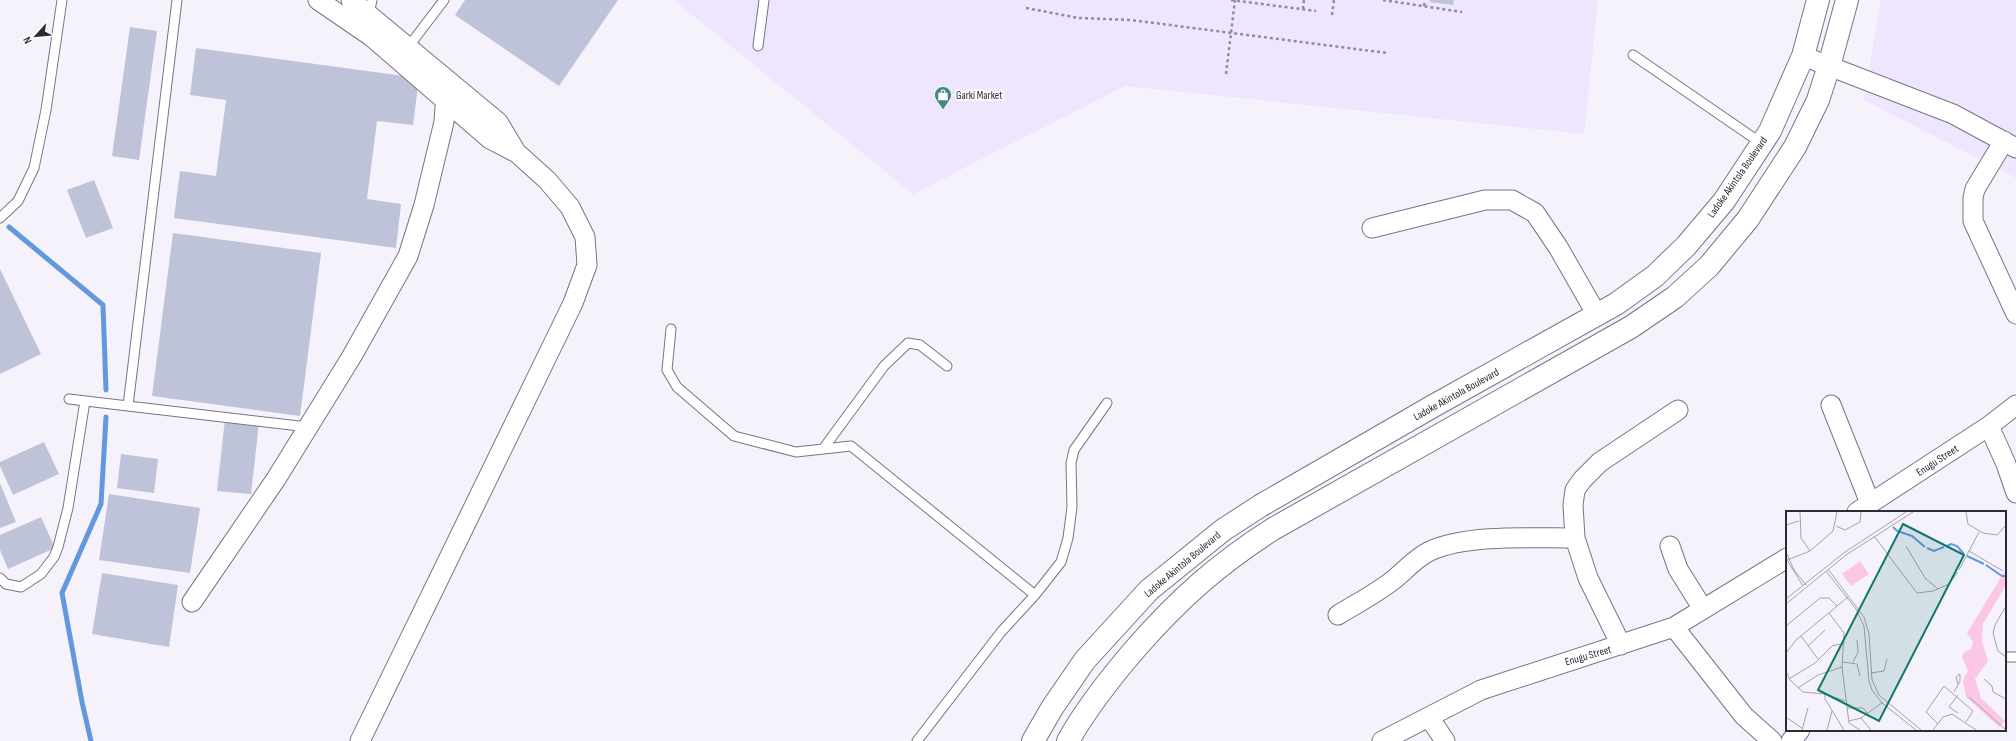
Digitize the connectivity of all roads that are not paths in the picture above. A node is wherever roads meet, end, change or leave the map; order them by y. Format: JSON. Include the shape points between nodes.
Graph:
{"nodes":[{"id":1,"x":62,"y":0,"type":"edge"},
{"id":2,"x":177,"y":0,"type":"edge"},
{"id":3,"x":318,"y":0,"type":"edge"},
{"id":4,"x":351,"y":0,"type":"edge"},
{"id":5,"x":444,"y":0,"type":"edge"},
{"id":6,"x":764,"y":0,"type":"edge"},
{"id":7,"x":1818,"y":0,"type":"edge"},
{"id":8,"x":1847,"y":0,"type":"edge"},
{"id":9,"x":371,"y":7,"type":"edge"},
{"id":10,"x":409,"y":46,"type":"junction"},
{"id":11,"x":758,"y":46,"type":"dead end"},
{"id":12,"x":1633,"y":55,"type":"dead end"},
{"id":13,"x":1803,"y":56,"type":"junction"},
{"id":14,"x":1829,"y":66,"type":"junction"},
{"id":15,"x":447,"y":80,"type":"junction"},
{"id":16,"x":446,"y":101,"type":"junction"},
{"id":17,"x":1762,"y":143,"type":"junction"},
{"id":18,"x":2010,"y":144,"type":"edge"},
{"id":19,"x":517,"y":153,"type":"junction"},
{"id":20,"x":0,"y":218,"type":"edge"},
{"id":21,"x":1372,"y":228,"type":"dead end"},
{"id":22,"x":2016,"y":314,"type":"edge"},
{"id":23,"x":1597,"y":315,"type":"junction"},
{"id":24,"x":671,"y":329,"type":"dead end"},
{"id":25,"x":947,"y":366,"type":"dead end"},
{"id":26,"x":68,"y":399,"type":"dead end"},
{"id":27,"x":85,"y":401,"type":"junction"},
{"id":28,"x":1107,"y":403,"type":"dead end"},
{"id":29,"x":1831,"y":405,"type":"dead end"},
{"id":30,"x":2016,"y":405,"type":"edge"},
{"id":31,"x":128,"y":406,"type":"junction"},
{"id":32,"x":1678,"y":410,"type":"dead end"},
{"id":33,"x":1989,"y":426,"type":"junction"},
{"id":34,"x":308,"y":427,"type":"junction"},
{"id":35,"x":823,"y":449,"type":"junction"},
{"id":36,"x":2016,"y":493,"type":"edge"},
{"id":37,"x":1864,"y":508,"type":"edge"},
{"id":38,"x":1575,"y":538,"type":"junction"},
{"id":39,"x":1670,"y":546,"type":"dead end"},
{"id":40,"x":1786,"y":559,"type":"edge"},
{"id":41,"x":0,"y":578,"type":"edge"},
{"id":42,"x":1035,"y":595,"type":"junction"},
{"id":43,"x":192,"y":602,"type":"dead end"},
{"id":44,"x":1703,"y":609,"type":"junction"},
{"id":45,"x":1338,"y":615,"type":"dead end"},
{"id":46,"x":1674,"y":628,"type":"junction"},
{"id":47,"x":1621,"y":645,"type":"junction"},
{"id":48,"x":1429,"y":717,"type":"junction"},
{"id":49,"x":1799,"y":731,"type":"edge"},
{"id":50,"x":360,"y":741,"type":"edge"},
{"id":51,"x":917,"y":741,"type":"edge"},
{"id":52,"x":1033,"y":741,"type":"edge"},
{"id":53,"x":1068,"y":741,"type":"edge"},
{"id":54,"x":1382,"y":741,"type":"edge"},
{"id":55,"x":1445,"y":741,"type":"edge"},
{"id":56,"x":1772,"y":741,"type":"edge"},
{"id":57,"x":1791,"y":741,"type":"edge"}],
"edges":[{"from":1,"to":20,"type":"lane","via":[[46,110],[34,168],[18,201]]},
{"from":2,"to":31,"type":"lane"},
{"from":3,"to":16,"type":"street","via":[[372,37]]},
{"from":4,"to":9,"type":"street"},
{"from":5,"to":10,"type":"lane"},
{"from":6,"to":11,"type":"lane"},
{"from":7,"to":13,"type":"street","name":"Ladoke Akintola Boulevard"},
{"from":8,"to":14,"type":"street"},
{"from":9,"to":10,"type":"street"},
{"from":10,"to":15,"type":"street"},
{"from":12,"to":17,"type":"lane"},
{"from":13,"to":14,"type":"street"},
{"from":13,"to":17,"type":"street","name":"Ladoke Akintola Boulevard","via":[[1770,131]]},
{"from":14,"to":18,"type":"street","via":[[1931,105]]},
{"from":14,"to":53,"type":"street","via":[[1818,100],[1795,147],[1748,219],[1709,266],[1675,297],[1630,327],[1239,550],[1201,580],[1168,612],[1111,676],[1078,722]]},
{"from":15,"to":16,"type":"street"},
{"from":15,"to":19,"type":"street","via":[[498,122]]},
{"from":16,"to":19,"type":"street","via":[[490,139]]},
{"from":16,"to":34,"type":"street","via":[[443,129],[408,256],[352,356]]},
{"from":17,"to":23,"type":"street","name":"Ladoke Akintola Boulevard","via":[[1724,200],[1686,246],[1655,276]]},
{"from":18,"to":22,"type":"street","via":[[1975,189],[1973,221]]},
{"from":19,"to":50,"type":"street","via":[[547,180],[570,207],[585,236],[587,265],[573,303]]},
{"from":21,"to":23,"type":"street","via":[[1485,200],[1512,200],[1535,213]]},
{"from":23,"to":52,"type":"street","name":"Ladoke Akintola Boulevard","via":[[1435,405],[1222,530],[1149,590],[1086,660],[1052,708]]},
{"from":24,"to":35,"type":"lane","via":[[666,370],[677,387],[734,436],[796,452]]},
{"from":25,"to":35,"type":"lane","via":[[920,345],[908,343],[884,366]]},
{"from":26,"to":27,"type":"lane"},
{"from":27,"to":31,"type":"lane"},
{"from":27,"to":41,"type":"lane","via":[[68,508],[54,557],[41,574],[21,587],[6,584]]},
{"from":28,"to":42,"type":"lane","via":[[1074,450],[1071,463],[1072,507],[1068,538],[1061,562]]},
{"from":29,"to":37,"type":"street"},
{"from":30,"to":33,"type":"street","name":"Enugu Street"},
{"from":31,"to":34,"type":"lane"},
{"from":32,"to":38,"type":"street","via":[[1600,462],[1582,480],[1576,490],[1573,504]]},
{"from":33,"to":36,"type":"street"},
{"from":33,"to":37,"type":"street","name":"Enugu Street"},
{"from":34,"to":43,"type":"street","via":[[235,542]]},
{"from":35,"to":42,"type":"lane","via":[[851,446]]},
{"from":38,"to":45,"type":"street","via":[[1483,540],[1450,544],[1430,551],[1392,581]]},
{"from":38,"to":47,"type":"street","via":[[1588,578]]},
{"from":39,"to":44,"type":"street","via":[[1678,569]]},
{"from":40,"to":44,"type":"street","name":"Enugu Street"},
{"from":42,"to":51,"type":"lane","via":[[1001,632]]},
{"from":44,"to":46,"type":"street","name":"Enugu Street"},
{"from":46,"to":47,"type":"street","name":"Enugu Street"},
{"from":46,"to":56,"type":"street","via":[[1744,716]]},
{"from":47,"to":48,"type":"street","name":"Enugu Street","via":[[1481,690]]},
{"from":48,"to":54,"type":"street","name":"Enugu Street"},
{"from":48,"to":55,"type":"street"},
{"from":49,"to":57,"type":"street"}]}
